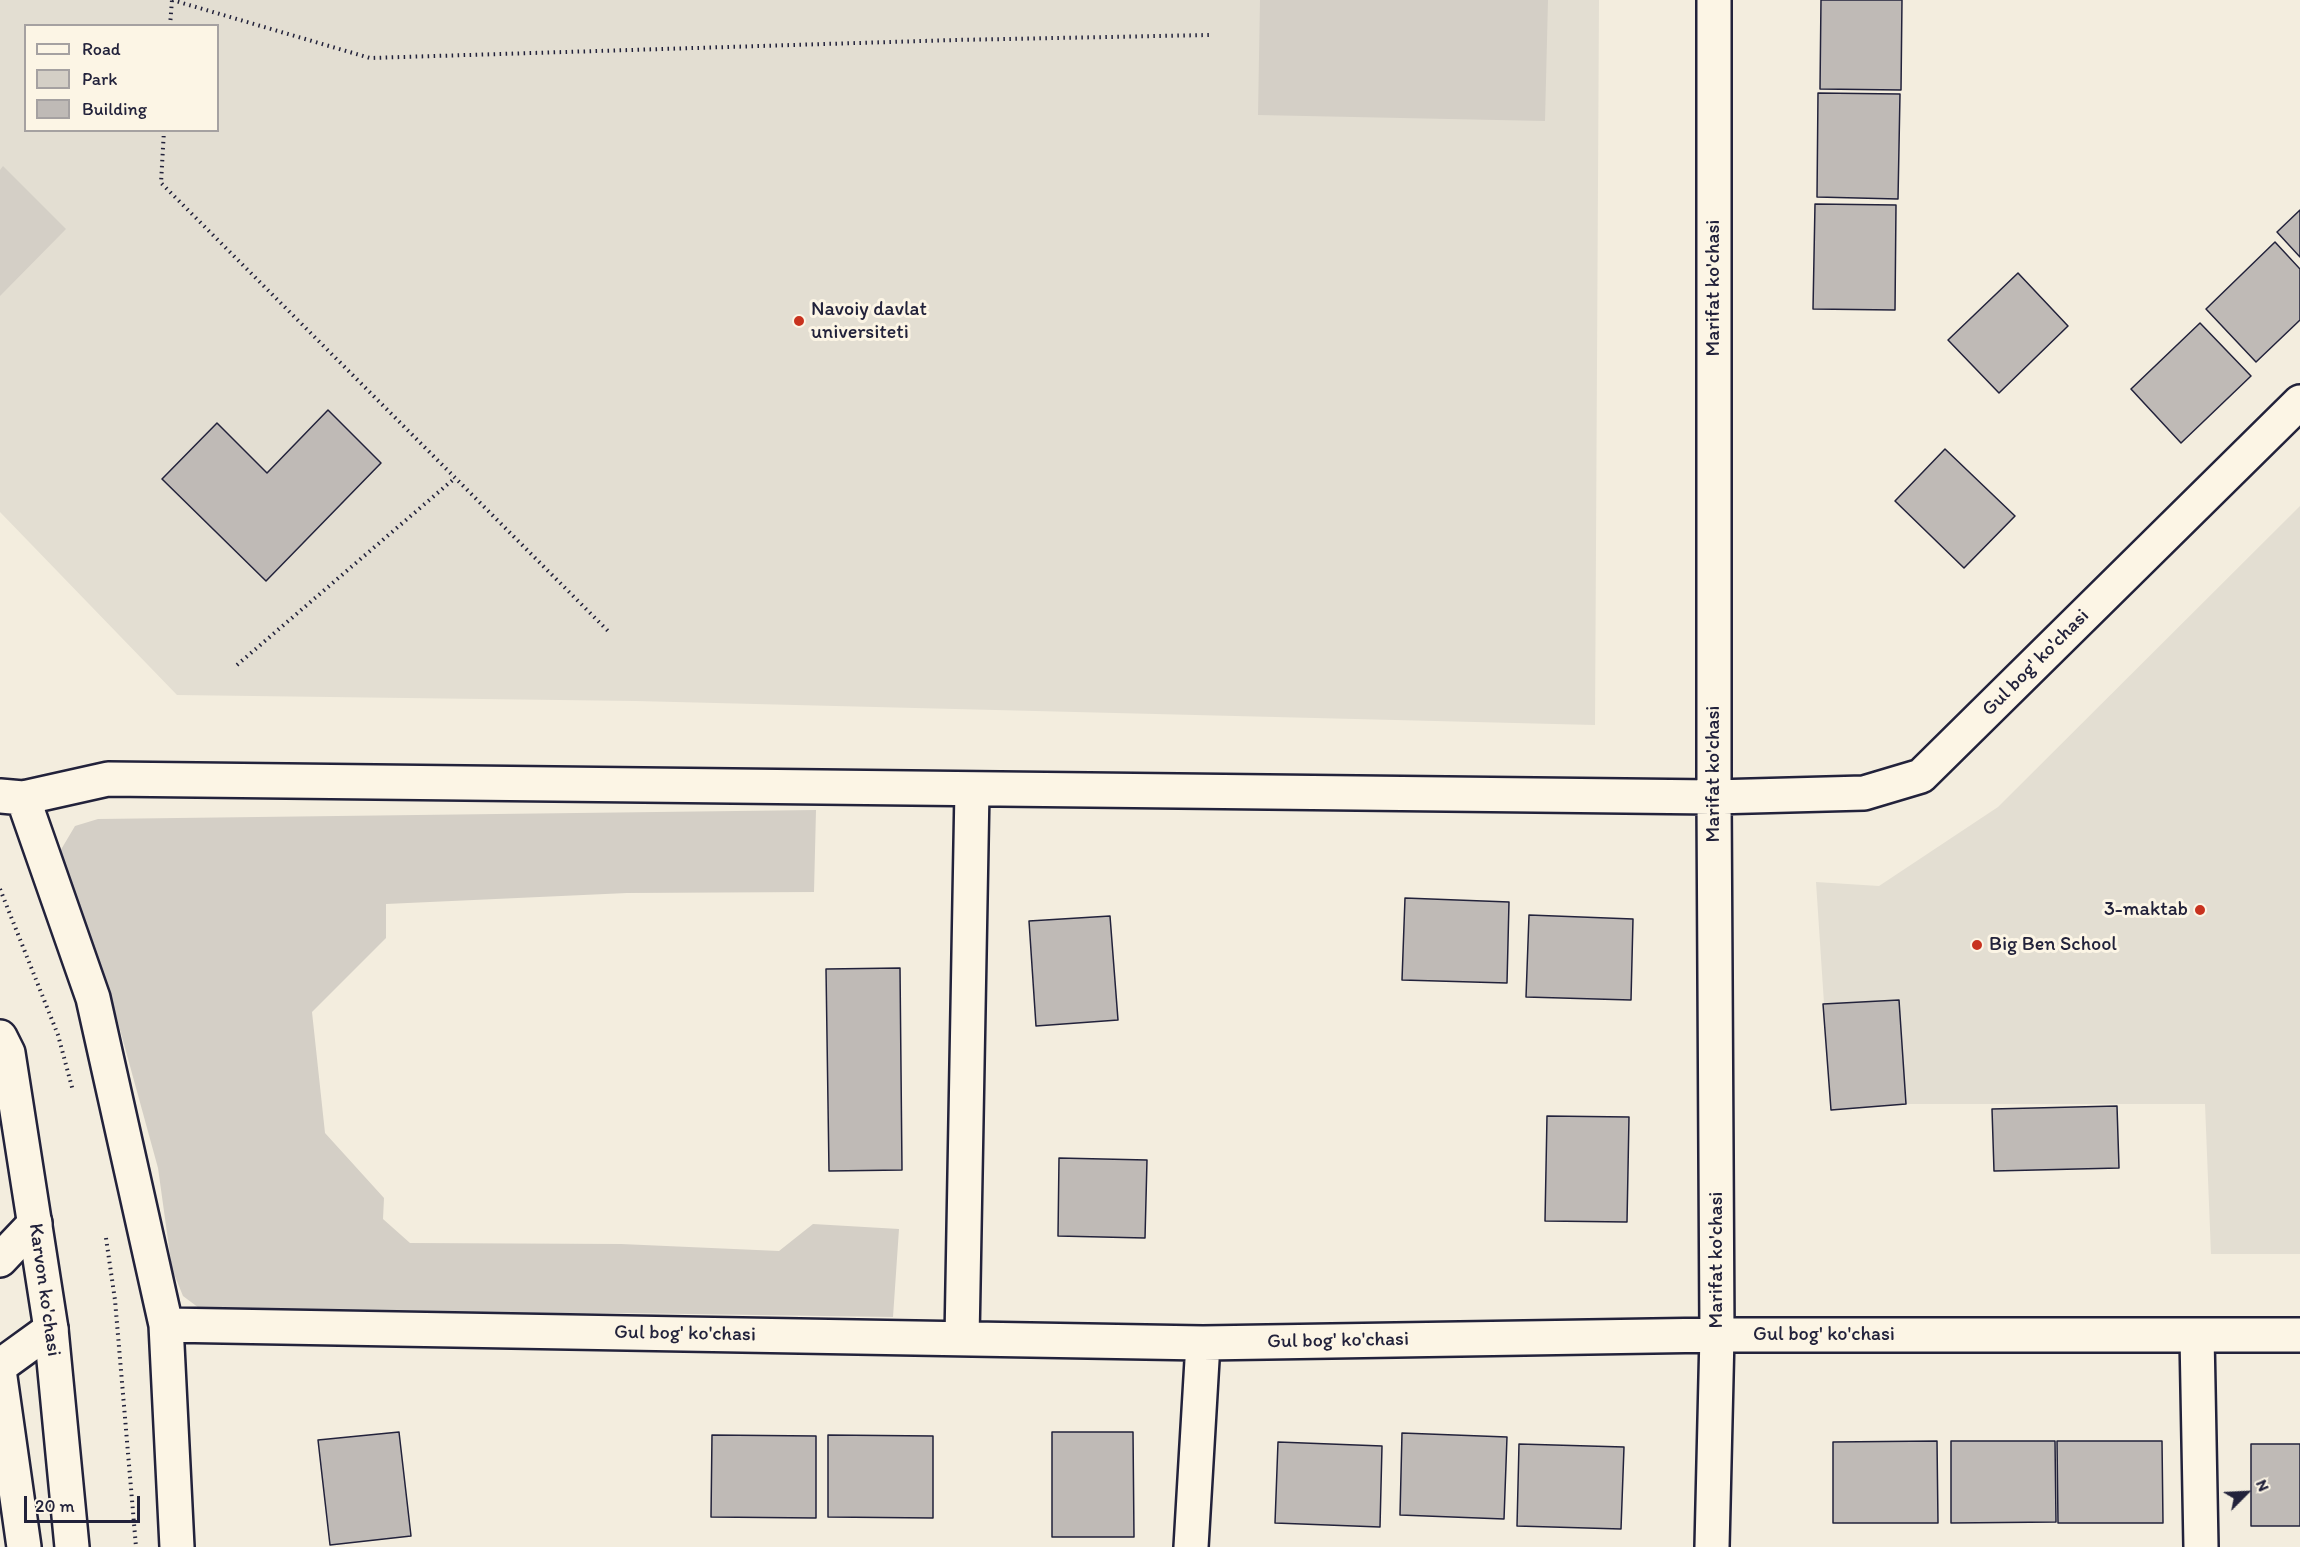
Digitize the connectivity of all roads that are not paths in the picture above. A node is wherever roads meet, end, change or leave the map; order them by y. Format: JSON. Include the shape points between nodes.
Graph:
{"nodes":[{"id":1,"x":1714,"y":0,"type":"edge"},
{"id":2,"x":2300,"y":402,"type":"edge"},
{"id":3,"x":972,"y":789,"type":"junction"},
{"id":4,"x":1714,"y":796,"type":"junction"},
{"id":5,"x":12,"y":797,"type":"edge"},
{"id":6,"x":0,"y":1037,"type":"edge"},
{"id":7,"x":35,"y":1222,"type":"junction"},
{"id":8,"x":0,"y":1260,"type":"edge"},
{"id":9,"x":166,"y":1325,"type":"junction"},
{"id":10,"x":51,"y":1329,"type":"junction"},
{"id":11,"x":1717,"y":1335,"type":"junction"},
{"id":12,"x":2197,"y":1335,"type":"junction"},
{"id":13,"x":2300,"y":1335,"type":"edge"},
{"id":14,"x":962,"y":1339,"type":"junction"},
{"id":15,"x":1203,"y":1343,"type":"junction"},
{"id":16,"x":0,"y":1366,"type":"edge"},
{"id":17,"x":0,"y":1377,"type":"edge"},
{"id":18,"x":24,"y":1547,"type":"edge"},
{"id":19,"x":72,"y":1547,"type":"edge"},
{"id":20,"x":177,"y":1547,"type":"edge"},
{"id":21,"x":1191,"y":1547,"type":"edge"},
{"id":22,"x":1712,"y":1547,"type":"edge"},
{"id":23,"x":2201,"y":1547,"type":"edge"}],
"edges":[{"from":1,"to":4,"type":"street","name":"Marifat ko'chasi"},
{"from":2,"to":4,"type":"street","name":"Gul bog' ko'chasi","via":[[1921,776],[1864,793]]},
{"from":3,"to":4,"type":"street","name":"Gul bog' ko'chasi"},
{"from":3,"to":5,"type":"street","name":"Gul bog' ko'chasi","via":[[108,779]]},
{"from":3,"to":14,"type":"street"},
{"from":4,"to":11,"type":"street","name":"Marifat ko'chasi"},
{"from":5,"to":9,"type":"street","via":[[93,998]]},
{"from":6,"to":7,"type":"street","name":"Karvon ko'chasi","via":[[8,1053]]},
{"from":7,"to":8,"type":"street"},
{"from":7,"to":10,"type":"street","name":"Karvon ko'chasi"},
{"from":9,"to":14,"type":"street","name":"Gul bog' ko'chasi"},
{"from":9,"to":20,"type":"street"},
{"from":10,"to":16,"type":"street"},
{"from":10,"to":19,"type":"street","name":"Karvon ko'chasi"},
{"from":11,"to":12,"type":"street","name":"Gul bog' ko'chasi"},
{"from":11,"to":15,"type":"street","name":"Gul bog' ko'chasi"},
{"from":11,"to":22,"type":"street","name":"Marifat ko'chasi"},
{"from":12,"to":13,"type":"street","name":"Gul bog' ko'chasi"},
{"from":12,"to":23,"type":"street"},
{"from":14,"to":15,"type":"street","name":"Gul bog' ko'chasi"},
{"from":15,"to":21,"type":"street"},
{"from":17,"to":18,"type":"street"}]}
